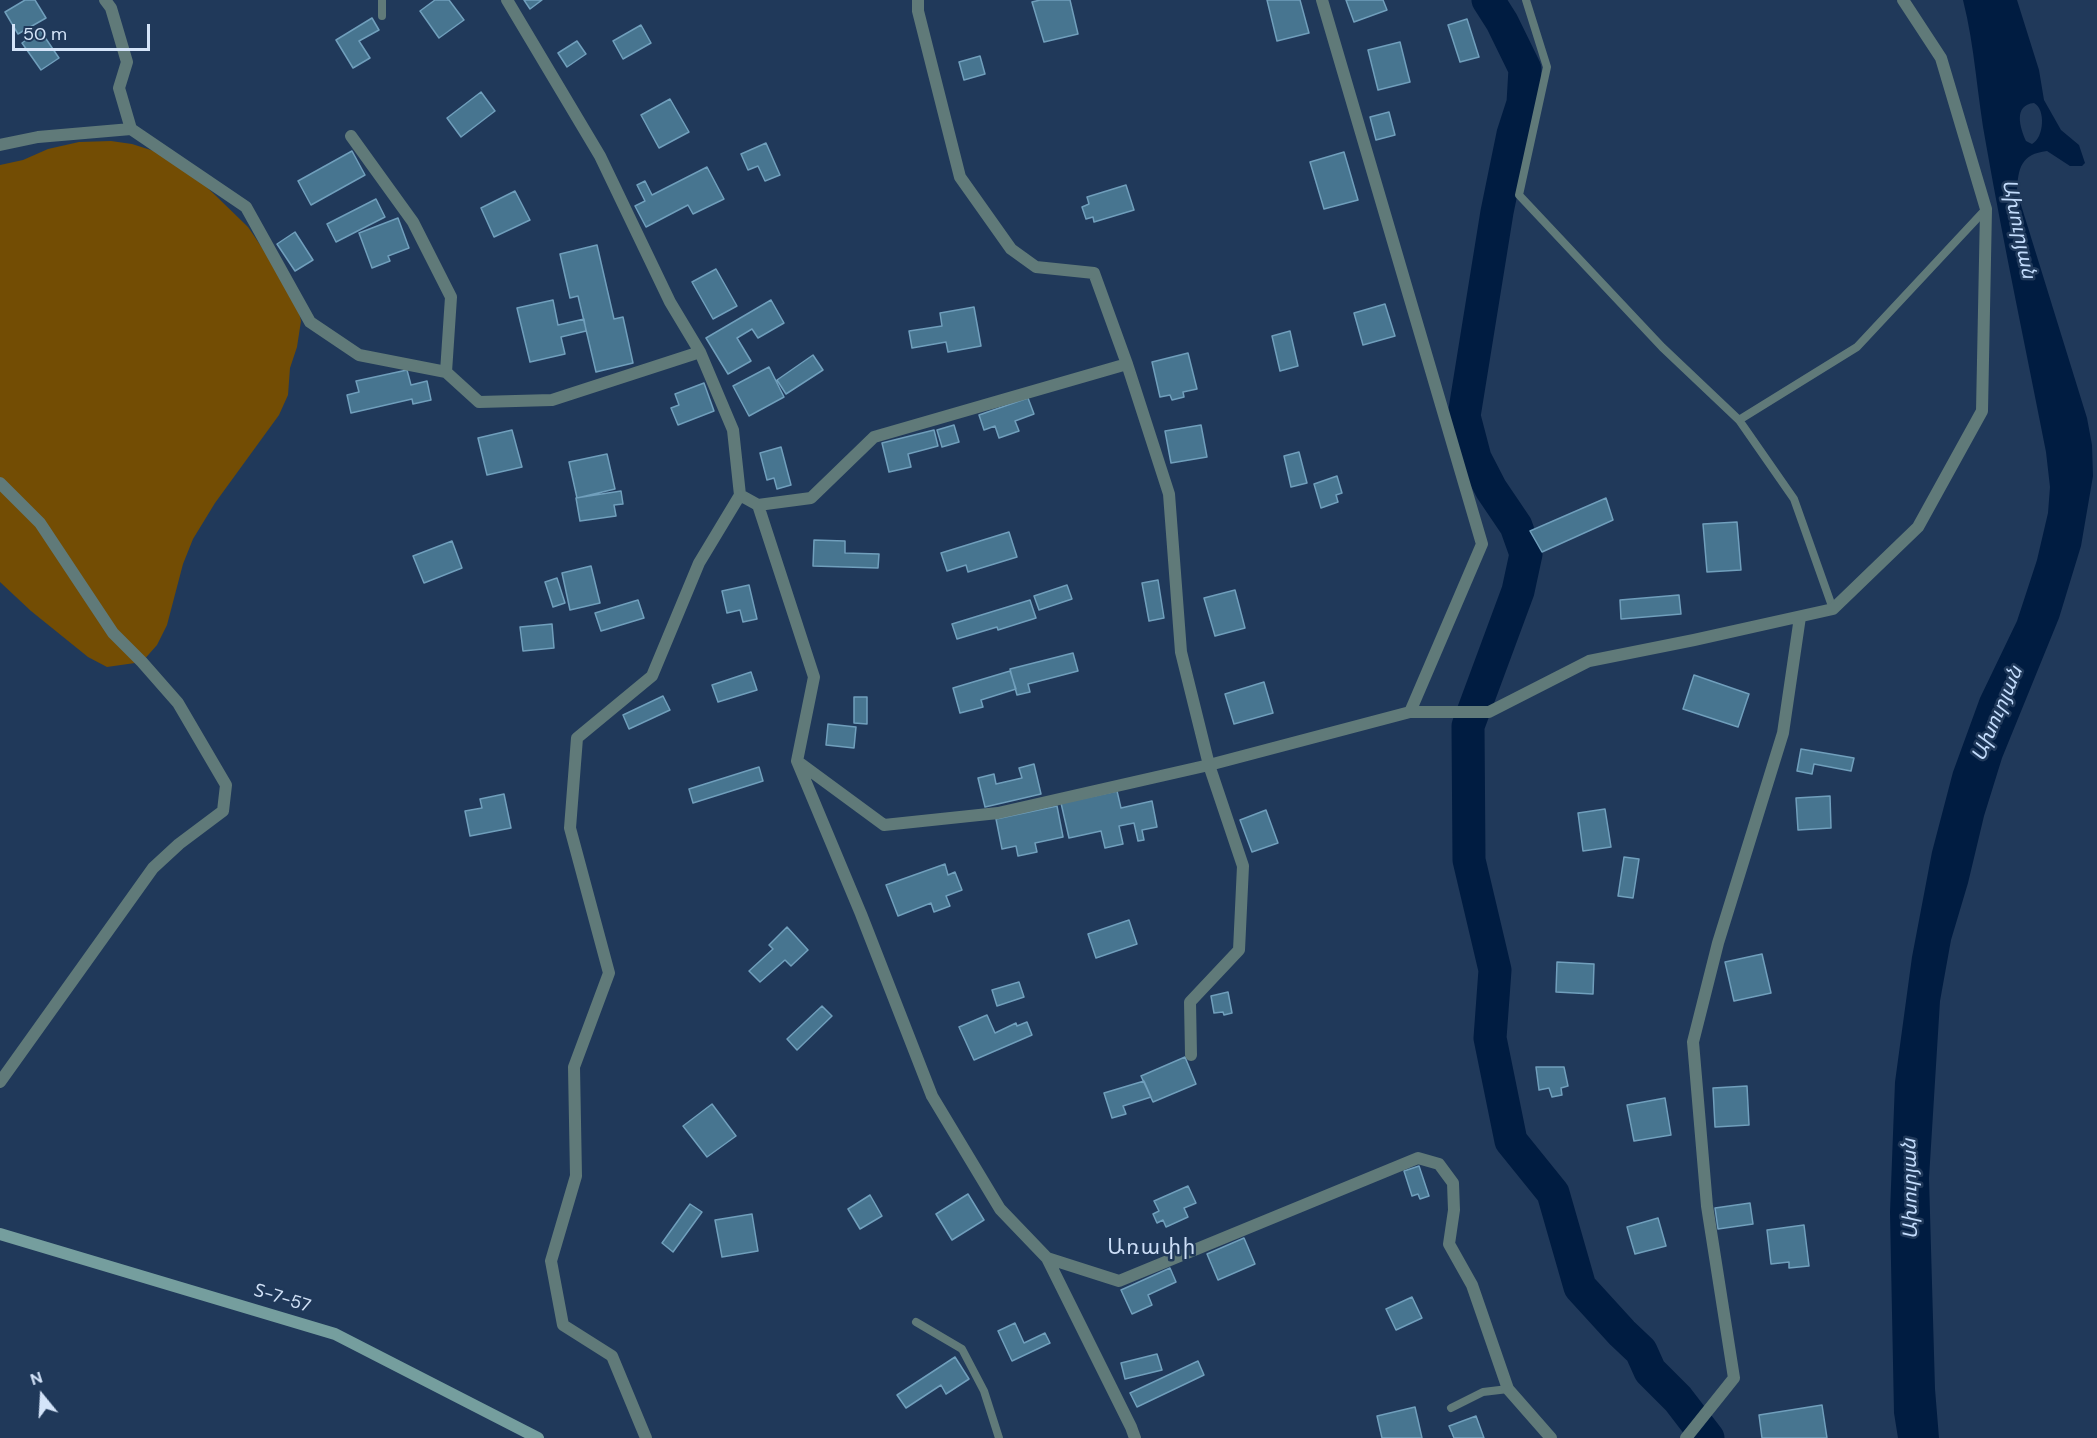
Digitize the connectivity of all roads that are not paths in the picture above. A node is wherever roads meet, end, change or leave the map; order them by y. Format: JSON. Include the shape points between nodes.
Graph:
{"nodes":[{"id":1,"x":105,"y":0,"type":"edge"},
{"id":2,"x":382,"y":0,"type":"edge"},
{"id":3,"x":507,"y":0,"type":"edge"},
{"id":4,"x":918,"y":0,"type":"edge"},
{"id":5,"x":1322,"y":0,"type":"edge"},
{"id":6,"x":1526,"y":0,"type":"edge"},
{"id":7,"x":1903,"y":0,"type":"edge"},
{"id":8,"x":382,"y":16,"type":"dead end"},
{"id":9,"x":131,"y":129,"type":"junction"},
{"id":10,"x":351,"y":136,"type":"dead end"},
{"id":11,"x":0,"y":145,"type":"edge"},
{"id":12,"x":1986,"y":209,"type":"junction"},
{"id":13,"x":700,"y":352,"type":"junction"},
{"id":14,"x":1127,"y":364,"type":"junction"},
{"id":15,"x":446,"y":372,"type":"junction"},
{"id":16,"x":1739,"y":420,"type":"junction"},
{"id":17,"x":0,"y":483,"type":"edge"},
{"id":18,"x":740,"y":495,"type":"junction"},
{"id":19,"x":758,"y":505,"type":"junction"},
{"id":20,"x":1833,"y":609,"type":"junction"},
{"id":21,"x":1800,"y":617,"type":"junction"},
{"id":22,"x":1410,"y":712,"type":"junction"},
{"id":23,"x":797,"y":761,"type":"junction"},
{"id":24,"x":1209,"y":765,"type":"junction"},
{"id":25,"x":1191,"y":1056,"type":"dead end"},
{"id":26,"x":0,"y":1082,"type":"edge"},
{"id":27,"x":0,"y":1234,"type":"edge"},
{"id":28,"x":1047,"y":1258,"type":"junction"},
{"id":29,"x":916,"y":1322,"type":"dead end"},
{"id":30,"x":1508,"y":1389,"type":"junction"},
{"id":31,"x":1451,"y":1408,"type":"dead end"},
{"id":32,"x":538,"y":1438,"type":"edge"},
{"id":33,"x":646,"y":1438,"type":"edge"},
{"id":34,"x":999,"y":1438,"type":"edge"},
{"id":35,"x":1135,"y":1438,"type":"edge"},
{"id":36,"x":1551,"y":1438,"type":"edge"},
{"id":37,"x":1686,"y":1438,"type":"edge"}],
"edges":[{"from":1,"to":9,"type":"street","via":[[127,62],[119,88]]},
{"from":2,"to":8,"type":"lane"},
{"from":3,"to":13,"type":"street","via":[[600,156],[669,302]]},
{"from":4,"to":14,"type":"street","via":[[960,177],[1011,249],[1036,267],[1094,273]]},
{"from":5,"to":22,"type":"street","via":[[1482,544]]},
{"from":6,"to":16,"type":"lane","via":[[1547,67],[1520,195],[1662,346]]},
{"from":7,"to":12,"type":"street","via":[[1941,58]]},
{"from":9,"to":11,"type":"street","via":[[38,137]]},
{"from":9,"to":15,"type":"street","via":[[246,207],[310,322],[358,355]]},
{"from":10,"to":15,"type":"street","via":[[413,222],[451,297]]},
{"from":12,"to":16,"type":"lane","via":[[1857,347]]},
{"from":12,"to":20,"type":"street","via":[[1982,411],[1918,527]]},
{"from":13,"to":15,"type":"street","via":[[552,400],[479,402]]},
{"from":13,"to":18,"type":"street","via":[[733,430]]},
{"from":14,"to":19,"type":"street","via":[[874,437],[811,498]]},
{"from":14,"to":24,"type":"street","via":[[1169,494],[1181,652]]},
{"from":16,"to":20,"type":"lane","via":[[1794,499]]},
{"from":17,"to":26,"type":"street","via":[[40,523],[113,633],[178,704],[226,785],[223,812],[153,868]]},
{"from":18,"to":19,"type":"street"},
{"from":18,"to":33,"type":"street","via":[[699,563],[652,676],[577,738],[570,828],[609,973],[574,1067],[576,1176],[551,1261],[563,1325],[612,1356]]},
{"from":19,"to":23,"type":"street","via":[[814,677]]},
{"from":20,"to":21,"type":"street"},
{"from":21,"to":22,"type":"street","via":[[1589,661],[1489,712]]},
{"from":21,"to":37,"type":"street","via":[[1783,733],[1718,943],[1693,1042],[1707,1206],[1734,1378]]},
{"from":22,"to":24,"type":"street"},
{"from":23,"to":24,"type":"street","via":[[884,825],[998,813]]},
{"from":23,"to":28,"type":"street","via":[[932,1096],[1000,1209]]},
{"from":24,"to":25,"type":"street","via":[[1243,866],[1239,950],[1190,1002]]},
{"from":27,"to":32,"type":"street","name":"Տ-7-57","number":"Տ-7-57","via":[[335,1334]]},
{"from":28,"to":30,"type":"street","via":[[1119,1281],[1418,1158],[1439,1164],[1453,1183],[1449,1244],[1472,1285]]},
{"from":28,"to":35,"type":"street"},
{"from":29,"to":34,"type":"lane","via":[[962,1348],[984,1391]]},
{"from":30,"to":31,"type":"lane","via":[[1482,1392]]},
{"from":30,"to":36,"type":"street"}]}
